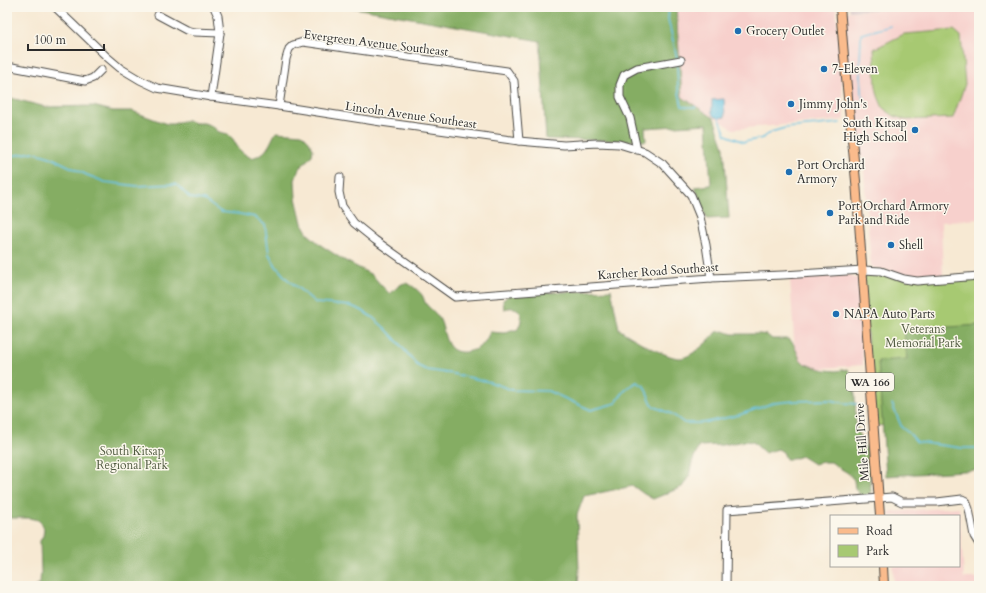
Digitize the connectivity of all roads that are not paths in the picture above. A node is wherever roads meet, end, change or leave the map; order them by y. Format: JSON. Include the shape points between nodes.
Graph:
{"nodes":[{"id":1,"x":55,"y":7,"type":"edge"},
{"id":2,"x":214,"y":7,"type":"edge"},
{"id":3,"x":840,"y":7,"type":"edge"},
{"id":4,"x":158,"y":15,"type":"dead end"},
{"id":5,"x":220,"y":33,"type":"junction"},
{"id":6,"x":681,"y":60,"type":"dead end"},
{"id":7,"x":7,"y":66,"type":"edge"},
{"id":8,"x":101,"y":70,"type":"dead end"},
{"id":9,"x":211,"y":97,"type":"junction"},
{"id":10,"x":279,"y":106,"type":"junction"},
{"id":11,"x":519,"y":141,"type":"junction"},
{"id":12,"x":637,"y":150,"type":"junction"},
{"id":13,"x":340,"y":177,"type":"dead end"},
{"id":14,"x":863,"y":270,"type":"junction"},
{"id":15,"x":979,"y":276,"type":"edge"},
{"id":16,"x":711,"y":278,"type":"junction"},
{"id":17,"x":878,"y":499,"type":"junction"},
{"id":18,"x":880,"y":515,"type":"edge"},
{"id":19,"x":979,"y":544,"type":"edge"},
{"id":20,"x":883,"y":567,"type":"edge"},
{"id":21,"x":726,"y":586,"type":"edge"},
{"id":22,"x":884,"y":586,"type":"edge"}],
"edges":[{"from":1,"to":9,"type":"street","name":"Lincoln Avenue Southeast","via":[[107,57],[140,80],[157,88]]},
{"from":2,"to":5,"type":"street"},
{"from":3,"to":14,"type":"main road","number":"WA 166"},
{"from":4,"to":5,"type":"street","via":[[186,30]]},
{"from":5,"to":9,"type":"street"},
{"from":6,"to":12,"type":"street","via":[[637,68],[624,75],[620,85],[620,97],[630,118]]},
{"from":7,"to":8,"type":"street","via":[[85,81],[93,78]]},
{"from":9,"to":10,"type":"street","name":"Lincoln Avenue Southeast"},
{"from":10,"to":11,"type":"street","name":"Lincoln Avenue Southeast"},
{"from":10,"to":11,"type":"street","name":"Evergreen Avenue Southeast","via":[[289,49],[303,42],[507,72],[514,81]]},
{"from":11,"to":12,"type":"street","name":"Lincoln Avenue Southeast","via":[[564,145],[619,144]]},
{"from":12,"to":16,"type":"street","name":"Lincoln Avenue Southeast","via":[[645,152],[663,164],[691,195],[700,217]]},
{"from":13,"to":16,"type":"street","name":"Karcher Road Southeast","via":[[339,192],[342,206],[354,223],[455,296]]},
{"from":14,"to":15,"type":"street","name":"Karcher Road Southeast","via":[[881,271],[917,281]]},
{"from":14,"to":16,"type":"street","name":"Karcher Road Southeast"},
{"from":14,"to":17,"type":"main road","name":"Mile Hill Drive","number":"WA 166"},
{"from":17,"to":18,"type":"main road","name":"Mile Hill Drive","number":"WA 166"},
{"from":17,"to":19,"type":"street","via":[[892,497],[902,502],[962,499],[966,501],[974,536]]},
{"from":17,"to":21,"type":"street","via":[[727,510]]},
{"from":20,"to":22,"type":"main road"}]}
